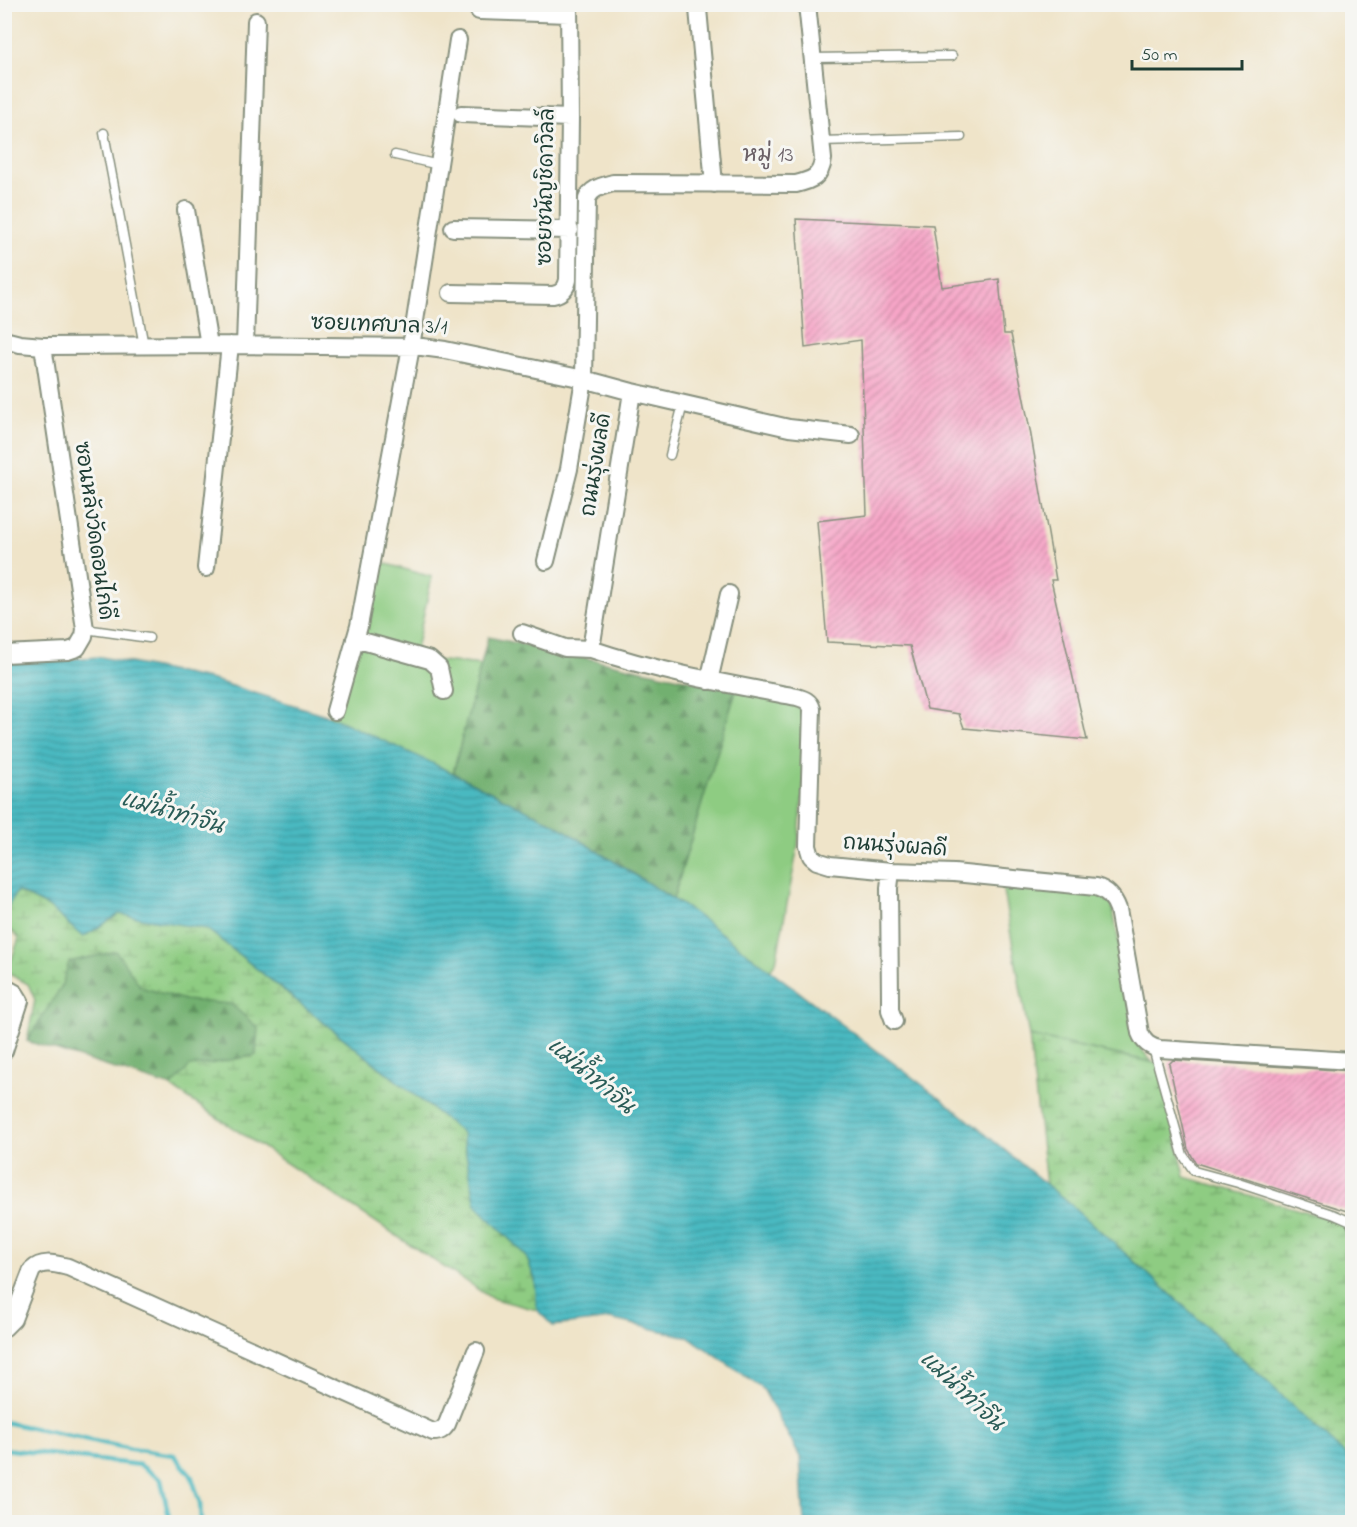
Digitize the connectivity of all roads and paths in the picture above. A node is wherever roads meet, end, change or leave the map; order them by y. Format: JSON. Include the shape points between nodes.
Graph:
{"nodes":[{"id":1,"x":807,"y":4,"type":"edge"},
{"id":2,"x":569,"y":9,"type":"edge"},
{"id":3,"x":698,"y":9,"type":"dead end"},
{"id":4,"x":479,"y":11,"type":"dead end"},
{"id":5,"x":256,"y":21,"type":"dead end"},
{"id":6,"x":458,"y":40,"type":"dead end"},
{"id":7,"x":952,"y":56,"type":"dead end"},
{"id":8,"x":813,"y":58,"type":"junction"},
{"id":9,"x":461,"y":114,"type":"dead end"},
{"id":10,"x":570,"y":118,"type":"junction"},
{"id":11,"x":104,"y":133,"type":"dead end"},
{"id":12,"x":961,"y":137,"type":"dead end"},
{"id":13,"x":821,"y":141,"type":"junction"},
{"id":14,"x":396,"y":155,"type":"dead end"},
{"id":15,"x":439,"y":165,"type":"junction"},
{"id":16,"x":714,"y":184,"type":"junction"},
{"id":17,"x":186,"y":210,"type":"dead end"},
{"id":18,"x":453,"y":228,"type":"dead end"},
{"id":19,"x":570,"y":230,"type":"junction"},
{"id":20,"x":451,"y":293,"type":"dead end"},
{"id":21,"x":4,"y":340,"type":"edge"},
{"id":22,"x":209,"y":345,"type":"junction"},
{"id":23,"x":237,"y":345,"type":"junction"},
{"id":24,"x":43,"y":346,"type":"junction"},
{"id":25,"x":144,"y":346,"type":"junction"},
{"id":26,"x":411,"y":347,"type":"junction"},
{"id":27,"x":584,"y":379,"type":"junction"},
{"id":28,"x":632,"y":392,"type":"junction"},
{"id":29,"x":683,"y":404,"type":"junction"},
{"id":30,"x":851,"y":435,"type":"dead end"},
{"id":31,"x":670,"y":455,"type":"dead end"},
{"id":32,"x":546,"y":561,"type":"dead end"},
{"id":33,"x":206,"y":568,"type":"dead end"},
{"id":34,"x":729,"y":594,"type":"dead end"},
{"id":35,"x":85,"y":629,"type":"junction"},
{"id":36,"x":522,"y":633,"type":"dead end"},
{"id":37,"x":149,"y":638,"type":"dead end"},
{"id":38,"x":355,"y":639,"type":"junction"},
{"id":39,"x":591,"y":649,"type":"junction"},
{"id":40,"x":4,"y":654,"type":"edge"},
{"id":41,"x":709,"y":681,"type":"junction"},
{"id":42,"x":444,"y":691,"type":"dead end"},
{"id":43,"x":335,"y":711,"type":"dead end"},
{"id":44,"x":891,"y":872,"type":"junction"},
{"id":45,"x":4,"y":987,"type":"edge"},
{"id":46,"x":894,"y":1021,"type":"dead end"},
{"id":47,"x":1153,"y":1047,"type":"junction"},
{"id":48,"x":4,"y":1051,"type":"edge"},
{"id":49,"x":1353,"y":1061,"type":"edge"},
{"id":50,"x":1353,"y":1226,"type":"edge"},
{"id":51,"x":4,"y":1328,"type":"edge"},
{"id":52,"x":477,"y":1351,"type":"dead end"}],
"edges":[{"from":1,"to":8,"type":"street","name":"ถนนรุ่งผลดี"},
{"from":2,"to":4,"type":"street"},
{"from":2,"to":10,"type":"street","name":"ซอยชนัญชิดาวิลล์"},
{"from":3,"to":16,"type":"street"},
{"from":5,"to":23,"type":"street"},
{"from":6,"to":15,"type":"street"},
{"from":7,"to":8,"type":"lane"},
{"from":8,"to":13,"type":"street","name":"ถนนรุ่งผลดี"},
{"from":9,"to":10,"type":"street"},
{"from":10,"to":19,"type":"street","name":"ซอยชนัญชิดาวิลล์"},
{"from":11,"to":25,"type":"lane"},
{"from":12,"to":13,"type":"lane"},
{"from":13,"to":16,"type":"street","name":"ถนนรุ่งผลดี","via":[[822,168],[808,181]]},
{"from":14,"to":15,"type":"lane"},
{"from":15,"to":26,"type":"street"},
{"from":16,"to":27,"type":"street","name":"ถนนรุ่งผลดี","via":[[613,183],[589,195]]},
{"from":17,"to":22,"type":"street"},
{"from":18,"to":19,"type":"street"},
{"from":19,"to":20,"type":"street","name":"ซอยชนัญชิดาวิลล์","via":[[568,280],[560,293]]},
{"from":21,"to":24,"type":"street","name":"ซอยเทศบาล 3/1"},
{"from":22,"to":23,"type":"street","name":"ซอยเทศบาล 3/1"},
{"from":22,"to":25,"type":"street","name":"ซอยเทศบาล 3/1"},
{"from":23,"to":26,"type":"street","name":"ซอยเทศบาล 3/1"},
{"from":23,"to":33,"type":"street"},
{"from":24,"to":25,"type":"street","name":"ซอยเทศบาล 3/1"},
{"from":24,"to":35,"type":"street","name":"ซอนหลังวัดดอนไก่ดี"},
{"from":26,"to":27,"type":"street","name":"ซอยเทศบาล 3/1","via":[[445,350]]},
{"from":26,"to":38,"type":"street"},
{"from":27,"to":28,"type":"street","name":"ซอยเทศบาล 3/1"},
{"from":27,"to":32,"type":"street","name":"ถนนรุ่งผลดี","via":[[569,469]]},
{"from":28,"to":29,"type":"street","name":"ซอยเทศบาล 3/1"},
{"from":28,"to":39,"type":"street","name":"ถนนรุ่งผลดี"},
{"from":29,"to":30,"type":"street","name":"ซอยเทศบาล 3/1","via":[[789,428]]},
{"from":29,"to":31,"type":"lane"},
{"from":34,"to":41,"type":"street"},
{"from":35,"to":37,"type":"lane"},
{"from":35,"to":40,"type":"street","name":"ซอนหลังวัดดอนไก่ดี","via":[[77,648],[68,651]]},
{"from":36,"to":39,"type":"street","via":[[565,648]]},
{"from":38,"to":42,"type":"street","via":[[430,660],[439,668]]},
{"from":38,"to":43,"type":"street"},
{"from":39,"to":41,"type":"street","name":"ถนนรุ่งผลดี"},
{"from":41,"to":44,"type":"street","name":"ถนนรุ่งผลดี","via":[[808,702],[812,709],[809,852],[825,864]]},
{"from":44,"to":46,"type":"street","via":[[890,1010]]},
{"from":44,"to":47,"type":"street","name":"ถนนรุ่งผลดี","via":[[954,873],[1101,888],[1118,909],[1140,1033]]},
{"from":45,"to":48,"type":"street","via":[[20,1000]]},
{"from":47,"to":49,"type":"street"},
{"from":47,"to":50,"type":"lane","via":[[1183,1155],[1194,1171],[1335,1215]]},
{"from":51,"to":52,"type":"street","via":[[13,1319],[32,1270],[53,1263],[433,1432],[447,1424]]}]}
